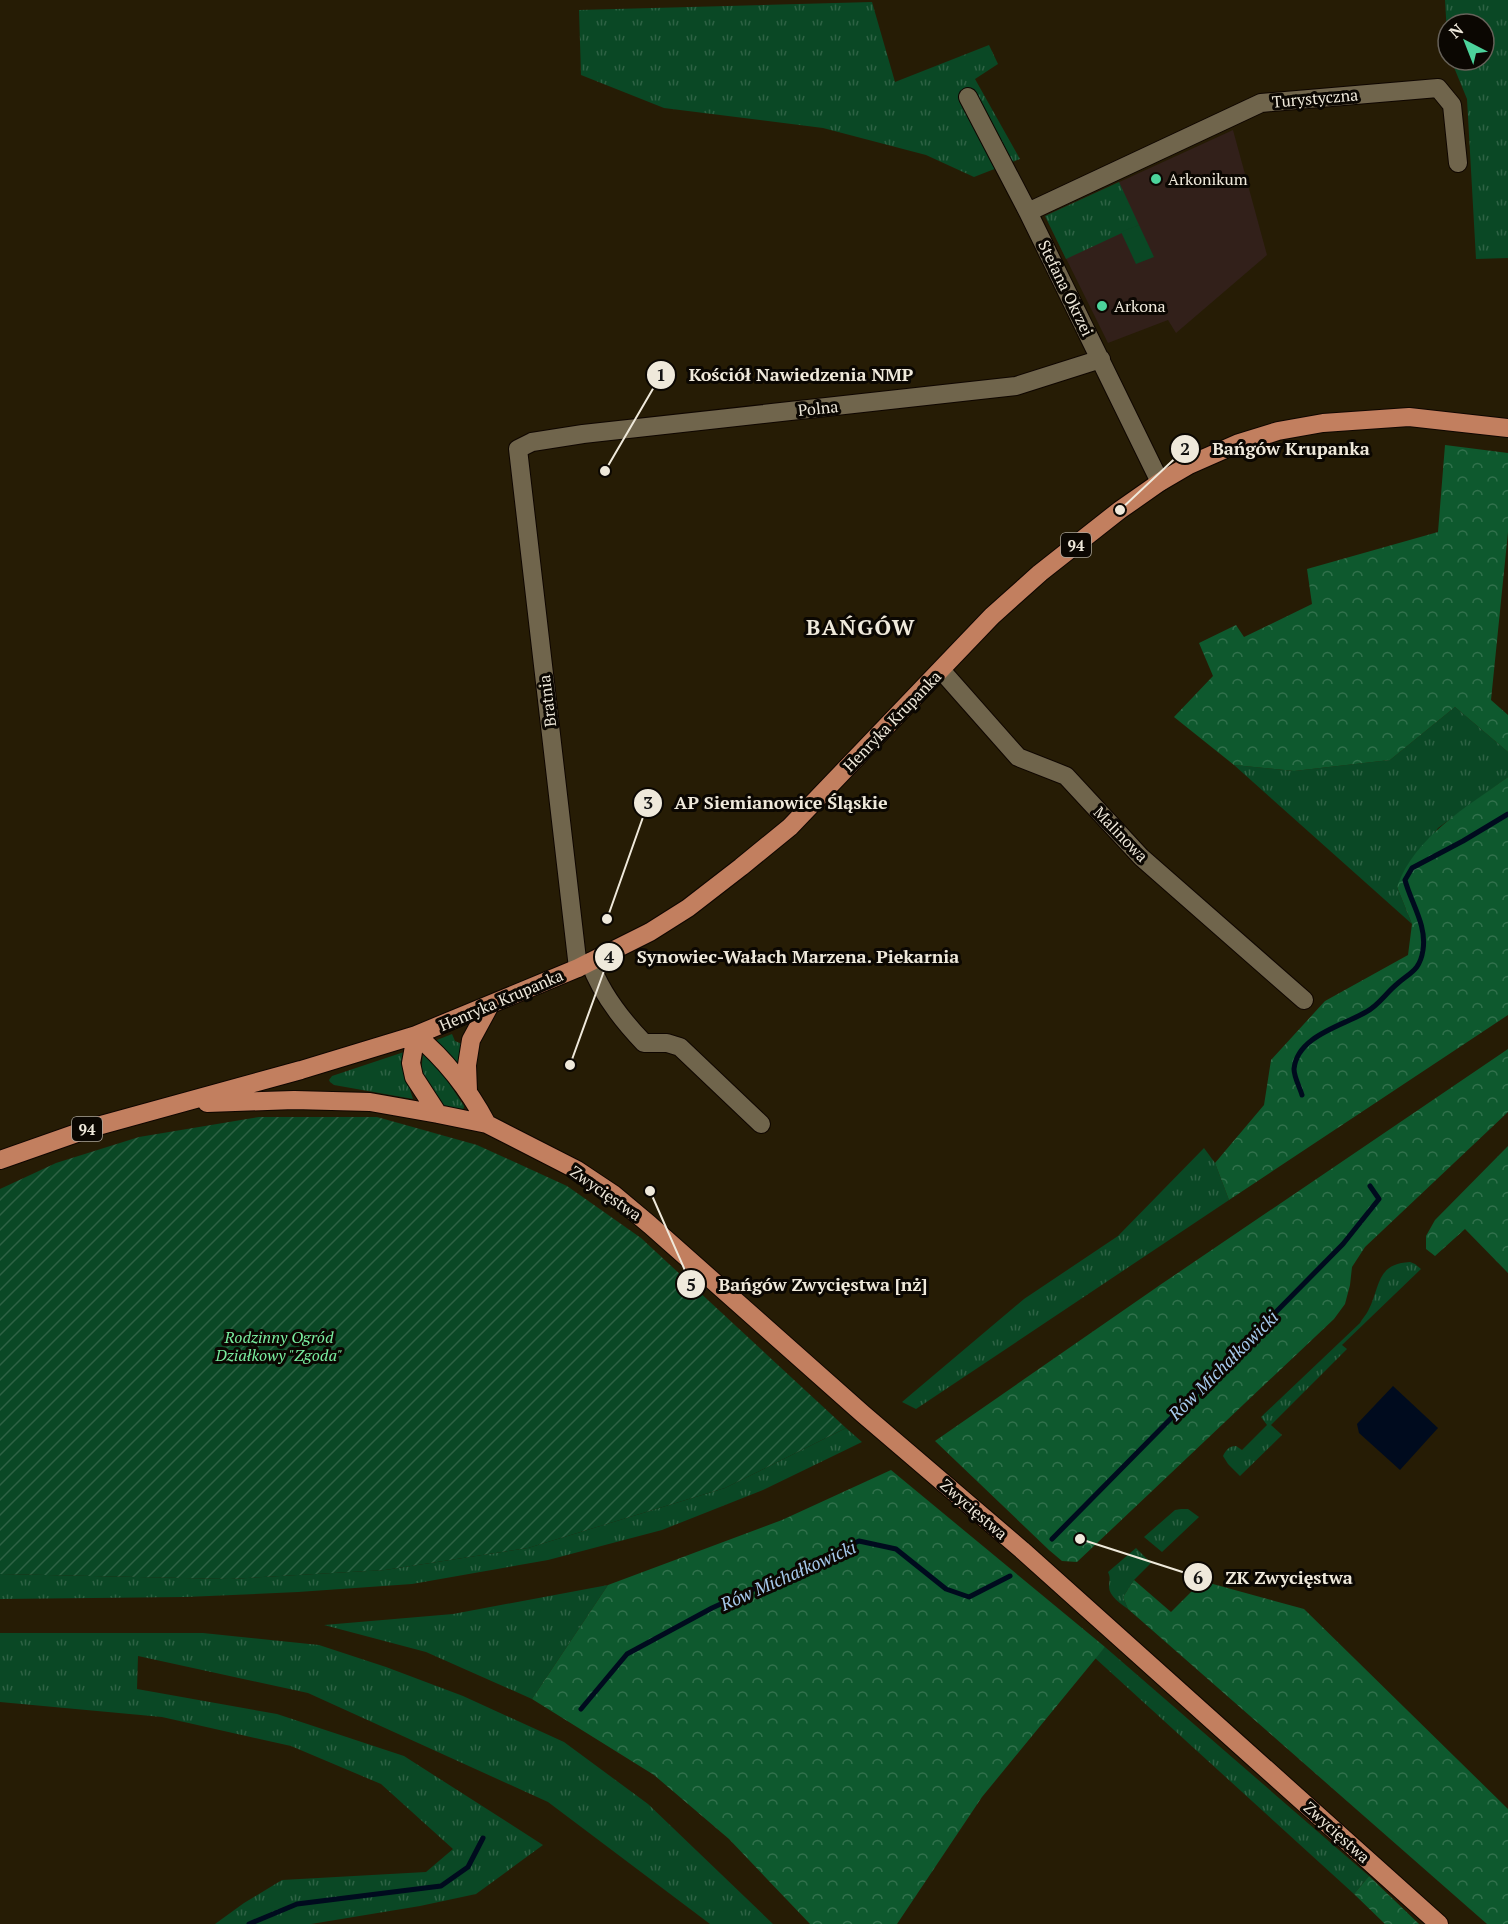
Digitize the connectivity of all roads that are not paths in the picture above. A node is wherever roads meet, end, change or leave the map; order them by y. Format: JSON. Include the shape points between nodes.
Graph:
{"nodes":[{"id":1,"x":968,"y":97,"type":"dead end"},
{"id":2,"x":1458,"y":163,"type":"dead end"},
{"id":3,"x":1028,"y":212,"type":"junction"},
{"id":4,"x":1101,"y":359,"type":"junction"},
{"id":5,"x":1508,"y":428,"type":"edge"},
{"id":6,"x":532,"y":442,"type":"joint"},
{"id":7,"x":1160,"y":482,"type":"junction"},
{"id":8,"x":940,"y":670,"type":"junction"},
{"id":9,"x":584,"y":965,"type":"junction"},
{"id":10,"x":1304,"y":1000,"type":"dead end"},
{"id":11,"x":490,"y":1005,"type":"junction"},
{"id":12,"x":416,"y":1035,"type":"junction"},
{"id":13,"x":468,"y":1090,"type":"junction"},
{"id":14,"x":175,"y":1104,"type":"junction"},
{"id":15,"x":438,"y":1114,"type":"junction"},
{"id":16,"x":487,"y":1124,"type":"junction"},
{"id":17,"x":761,"y":1124,"type":"dead end"},
{"id":18,"x":0,"y":1160,"type":"edge"},
{"id":19,"x":1439,"y":1924,"type":"edge"}],
"edges":[{"from":1,"to":3,"type":"street","name":"Stefana Okrzei"},
{"from":2,"to":3,"type":"street","name":"Turystyczna","via":[[1452,105],[1438,88],[1262,103]]},
{"from":3,"to":4,"type":"street","name":"Stefana Okrzei"},
{"from":4,"to":6,"type":"street","name":"Polna","via":[[1016,386]]},
{"from":4,"to":7,"type":"street","name":"Stefana Okrzei"},
{"from":5,"to":7,"type":"main road","name":"Henryka Krupanka","number":"94","via":[[1408,417],[1323,423],[1239,442]]},
{"from":6,"to":9,"type":"street","name":"Bratnia","via":[[518,449]]},
{"from":7,"to":8,"type":"main road","name":"Henryka Krupanka","number":"94","via":[[1040,573]]},
{"from":8,"to":9,"type":"main road","name":"Henryka Krupanka","number":"94","via":[[790,827],[688,908]]},
{"from":8,"to":10,"type":"street","name":"Malinowa","via":[[1018,757],[1066,776],[1141,857]]},
{"from":9,"to":11,"type":"main road","name":"Henryka Krupanka","number":"94"},
{"from":9,"to":17,"type":"street","via":[[644,1043],[680,1047]]},
{"from":11,"to":12,"type":"main road","name":"Henryka Krupanka","number":"94"},
{"from":11,"to":13,"type":"main road","via":[[471,1040]]},
{"from":12,"to":13,"type":"main road"},
{"from":12,"to":14,"type":"main road","name":"Henryka Krupanka","number":"94"},
{"from":12,"to":15,"type":"main road","via":[[411,1063],[414,1077]]},
{"from":13,"to":16,"type":"main road"},
{"from":14,"to":15,"type":"main road","name":"Zwycięstwa","via":[[370,1102]]},
{"from":14,"to":18,"type":"main road","number":"94"},
{"from":15,"to":16,"type":"main road","name":"Zwycięstwa"},
{"from":16,"to":19,"type":"main road","name":"Zwycięstwa","via":[[577,1170],[636,1213],[1031,1557]]}]}
